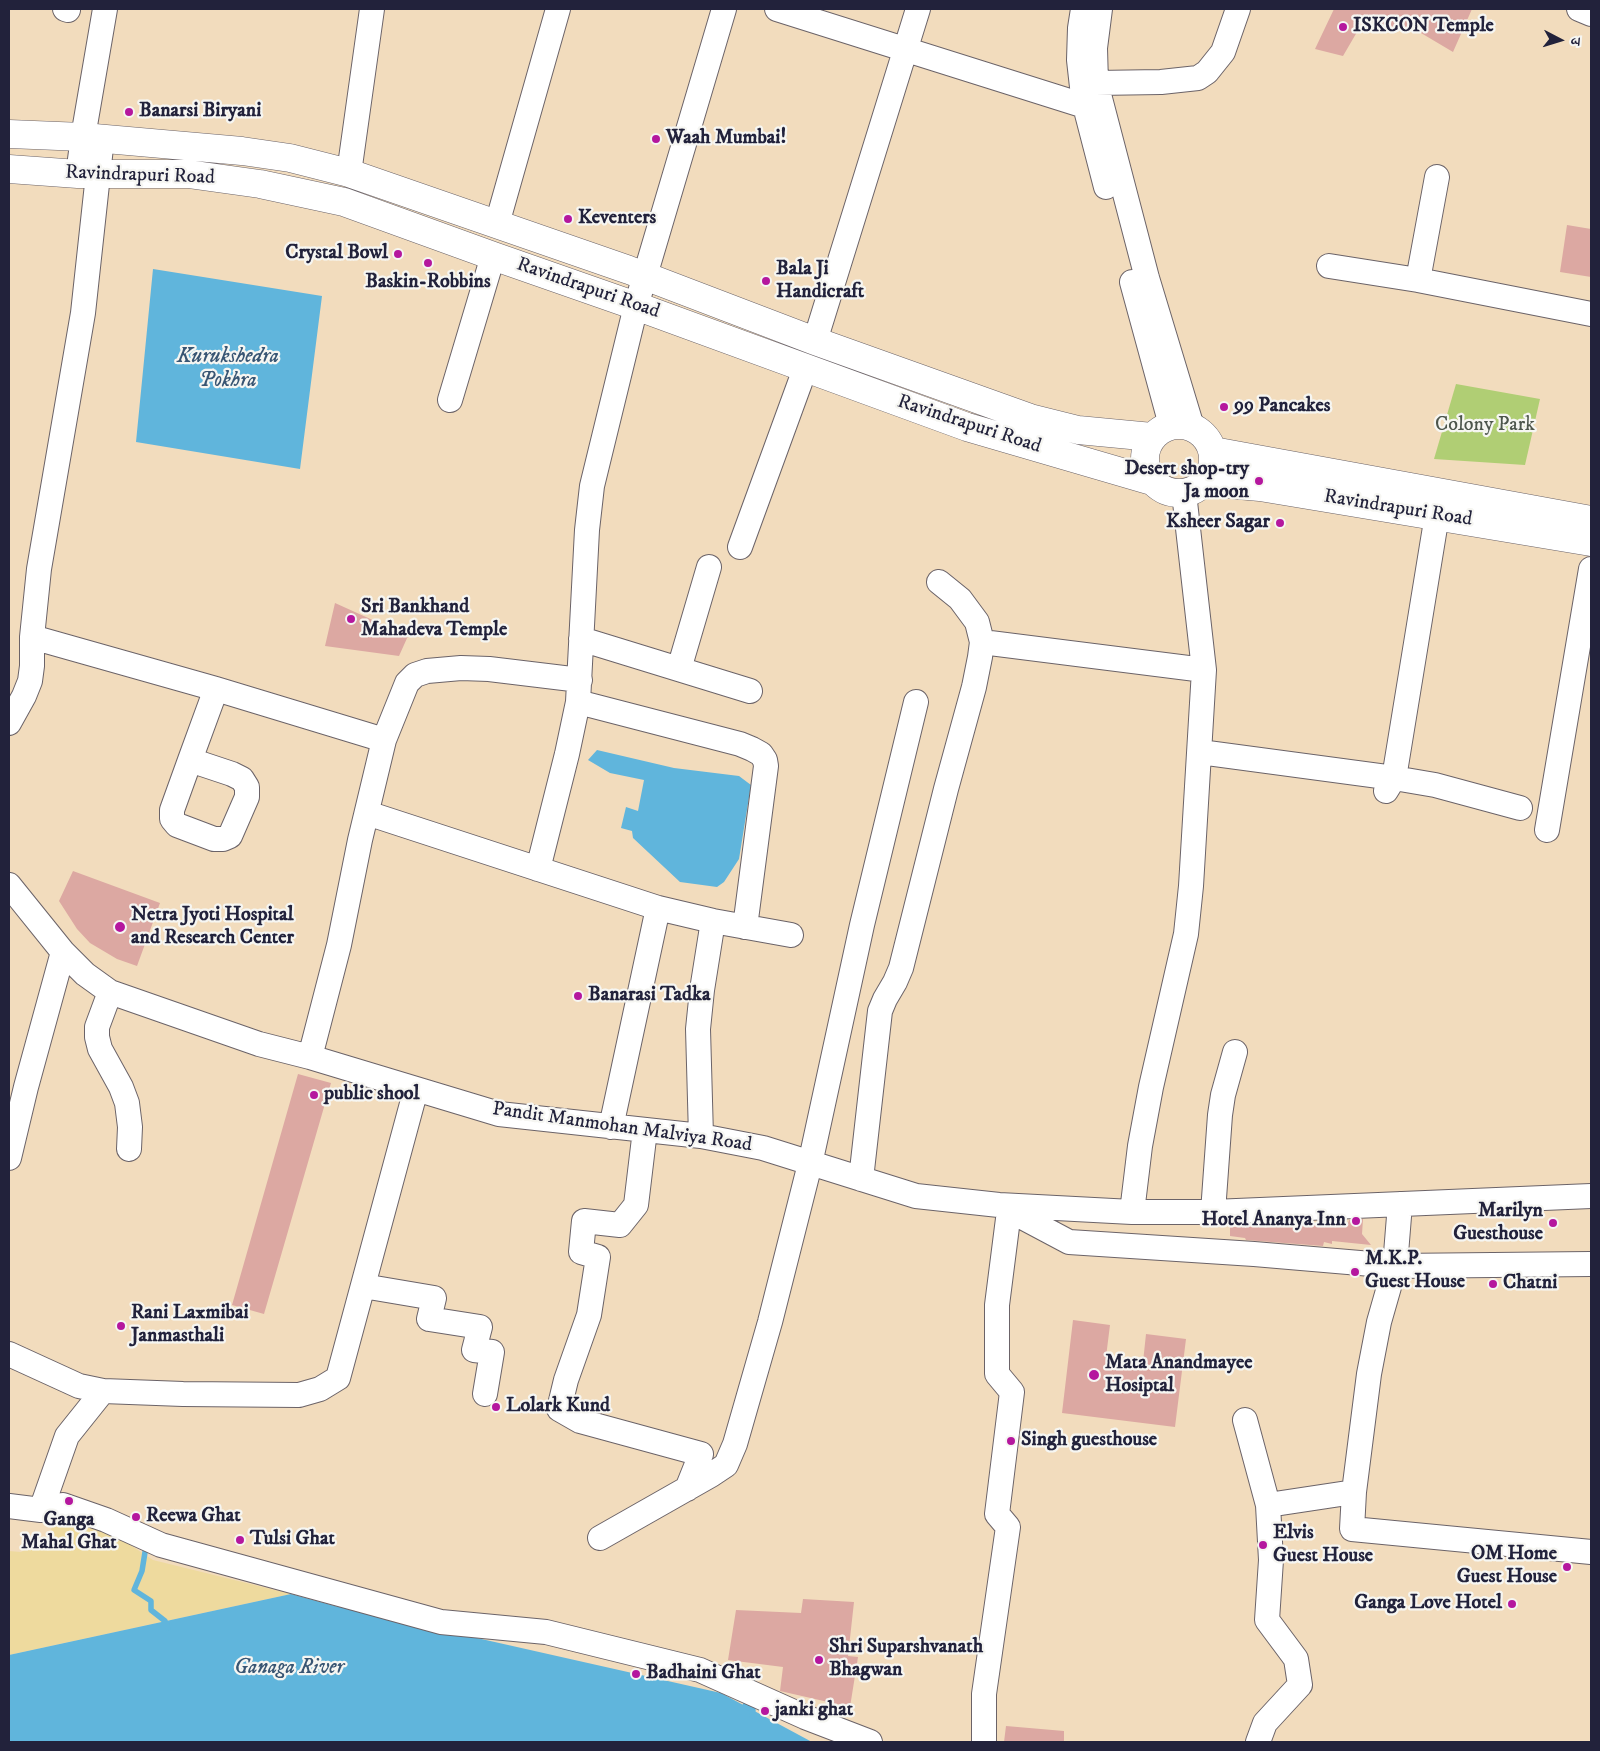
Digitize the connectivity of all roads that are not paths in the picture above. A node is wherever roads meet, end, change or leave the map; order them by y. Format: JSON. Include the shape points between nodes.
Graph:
{"nodes":[{"id":1,"x":105,"y":9,"type":"edge"},
{"id":2,"x":372,"y":9,"type":"edge"},
{"id":3,"x":558,"y":9,"type":"edge"},
{"id":4,"x":724,"y":9,"type":"edge"},
{"id":5,"x":777,"y":9,"type":"edge"},
{"id":6,"x":918,"y":9,"type":"edge"},
{"id":7,"x":1082,"y":9,"type":"edge"},
{"id":8,"x":1100,"y":9,"type":"edge"},
{"id":9,"x":1238,"y":9,"type":"edge"},
{"id":10,"x":1579,"y":9,"type":"edge"},
{"id":11,"x":1591,"y":14,"type":"edge"},
{"id":12,"x":906,"y":49,"type":"junction"},
{"id":13,"x":1096,"y":83,"type":"junction"},
{"id":14,"x":1085,"y":106,"type":"junction"},
{"id":15,"x":9,"y":134,"type":"edge"},
{"id":16,"x":92,"y":138,"type":"junction"},
{"id":17,"x":9,"y":169,"type":"edge"},
{"id":18,"x":349,"y":173,"type":"junction"},
{"id":19,"x":88,"y":174,"type":"junction"},
{"id":20,"x":1437,"y":177,"type":"dead end"},
{"id":21,"x":497,"y":224,"type":"junction"},
{"id":22,"x":493,"y":256,"type":"junction"},
{"id":23,"x":1328,"y":266,"type":"dead end"},
{"id":24,"x":646,"y":276,"type":"junction"},
{"id":25,"x":1418,"y":280,"type":"junction"},
{"id":26,"x":636,"y":306,"type":"junction"},
{"id":27,"x":1591,"y":314,"type":"edge"},
{"id":28,"x":815,"y":341,"type":"junction"},
{"id":29,"x":805,"y":369,"type":"junction"},
{"id":30,"x":450,"y":400,"type":"dead end"},
{"id":31,"x":1172,"y":430,"type":"junction"},
{"id":32,"x":1213,"y":451,"type":"junction"},
{"id":33,"x":1152,"y":481,"type":"junction"},
{"id":34,"x":1194,"y":488,"type":"junction"},
{"id":35,"x":1437,"y":515,"type":"junction"},
{"id":36,"x":1591,"y":520,"type":"edge"},
{"id":37,"x":1591,"y":542,"type":"edge"},
{"id":38,"x":740,"y":547,"type":"dead end"},
{"id":39,"x":709,"y":567,"type":"dead end"},
{"id":40,"x":1591,"y":569,"type":"edge"},
{"id":41,"x":939,"y":582,"type":"dead end"},
{"id":42,"x":32,"y":638,"type":"junction"},
{"id":43,"x":581,"y":639,"type":"junction"},
{"id":44,"x":982,"y":642,"type":"junction"},
{"id":45,"x":679,"y":669,"type":"junction"},
{"id":46,"x":1204,"y":670,"type":"junction"},
{"id":47,"x":216,"y":689,"type":"junction"},
{"id":48,"x":579,"y":691,"type":"junction"},
{"id":49,"x":750,"y":691,"type":"dead end"},
{"id":50,"x":916,"y":702,"type":"dead end"},
{"id":51,"x":9,"y":723,"type":"edge"},
{"id":52,"x":384,"y":740,"type":"junction"},
{"id":53,"x":1200,"y":752,"type":"junction"},
{"id":54,"x":190,"y":760,"type":"dead end"},
{"id":55,"x":1390,"y":785,"type":"junction"},
{"id":56,"x":1520,"y":808,"type":"dead end"},
{"id":57,"x":367,"y":813,"type":"junction"},
{"id":58,"x":1547,"y":830,"type":"dead end"},
{"id":59,"x":538,"y":869,"type":"junction"},
{"id":60,"x":9,"y":885,"type":"edge"},
{"id":61,"x":658,"y":908,"type":"junction"},
{"id":62,"x":713,"y":921,"type":"junction"},
{"id":63,"x":745,"y":927,"type":"junction"},
{"id":64,"x":791,"y":935,"type":"dead end"},
{"id":65,"x":63,"y":952,"type":"junction"},
{"id":66,"x":110,"y":992,"type":"junction"},
{"id":67,"x":1235,"y":1052,"type":"dead end"},
{"id":68,"x":310,"y":1057,"type":"junction"},
{"id":69,"x":416,"y":1089,"type":"junction"},
{"id":70,"x":611,"y":1127,"type":"junction"},
{"id":71,"x":645,"y":1130,"type":"junction"},
{"id":72,"x":701,"y":1136,"type":"junction"},
{"id":73,"x":129,"y":1149,"type":"dead end"},
{"id":74,"x":9,"y":1158,"type":"edge"},
{"id":75,"x":810,"y":1164,"type":"junction"},
{"id":76,"x":860,"y":1179,"type":"junction"},
{"id":77,"x":1591,"y":1196,"type":"edge"},
{"id":78,"x":1400,"y":1204,"type":"junction"},
{"id":79,"x":1004,"y":1208,"type":"junction"},
{"id":80,"x":1132,"y":1212,"type":"junction"},
{"id":81,"x":1213,"y":1212,"type":"junction"},
{"id":82,"x":1591,"y":1264,"type":"edge"},
{"id":83,"x":1395,"y":1266,"type":"junction"},
{"id":84,"x":363,"y":1286,"type":"junction"},
{"id":85,"x":9,"y":1354,"type":"edge"},
{"id":86,"x":103,"y":1391,"type":"junction"},
{"id":87,"x":485,"y":1394,"type":"dead end"},
{"id":88,"x":1245,"y":1420,"type":"dead end"},
{"id":89,"x":687,"y":1489,"type":"junction"},
{"id":90,"x":1354,"y":1492,"type":"junction"},
{"id":91,"x":1268,"y":1505,"type":"junction"},
{"id":92,"x":9,"y":1506,"type":"edge"},
{"id":93,"x":41,"y":1510,"type":"junction"},
{"id":94,"x":600,"y":1538,"type":"dead end"},
{"id":95,"x":1591,"y":1552,"type":"edge"},
{"id":96,"x":870,"y":1742,"type":"edge"},
{"id":97,"x":984,"y":1742,"type":"edge"},
{"id":98,"x":1258,"y":1742,"type":"edge"}],
"edges":[{"from":1,"to":16,"type":"street"},
{"from":2,"to":18,"type":"street"},
{"from":3,"to":21,"type":"street"},
{"from":4,"to":24,"type":"street"},
{"from":5,"to":12,"type":"street"},
{"from":6,"to":12,"type":"street"},
{"from":7,"to":14,"type":"street","via":[[1080,60]]},
{"from":8,"to":13,"type":"street","via":[[1095,48]]},
{"from":9,"to":13,"type":"street","via":[[1223,52],[1208,72],[1198,78]]},
{"from":10,"to":11,"type":"street"},
{"from":12,"to":14,"type":"street"},
{"from":12,"to":28,"type":"street"},
{"from":13,"to":31,"type":"street","via":[[1147,278]]},
{"from":14,"to":31,"type":"street"},
{"from":15,"to":16,"type":"main road","name":"Ravindrapuri Road"},
{"from":16,"to":18,"type":"main road","name":"Ravindrapuri Road","via":[[242,151],[290,158]]},
{"from":16,"to":19,"type":"street"},
{"from":17,"to":19,"type":"main road","name":"Ravindrapuri Road"},
{"from":18,"to":21,"type":"main road","name":"Ravindrapuri Road"},
{"from":19,"to":22,"type":"main road","name":"Ravindrapuri Road","via":[[188,174],[306,193],[344,202]]},
{"from":19,"to":42,"type":"street","via":[[83,313],[39,569]]},
{"from":20,"to":25,"type":"street"},
{"from":21,"to":24,"type":"main road","name":"Ravindrapuri Road"},
{"from":22,"to":26,"type":"main road","name":"Ravindrapuri Road"},
{"from":22,"to":30,"type":"street"},
{"from":23,"to":25,"type":"street"},
{"from":24,"to":26,"type":"street"},
{"from":24,"to":28,"type":"main road","name":"Ravindrapuri Road"},
{"from":25,"to":27,"type":"street"},
{"from":26,"to":29,"type":"main road","name":"Ravindrapuri Road"},
{"from":26,"to":43,"type":"street","via":[[592,486]]},
{"from":28,"to":31,"type":"main road","name":"Ravindrapuri Road","via":[[1030,418],[1078,430]]},
{"from":29,"to":33,"type":"main road","name":"Ravindrapuri Road","via":[[967,427]]},
{"from":29,"to":38,"type":"street"},
{"from":31,"to":32,"type":"main road","via":[[1202,432]]},
{"from":31,"to":33,"type":"main road","via":[[1146,448],[1144,459]]},
{"from":32,"to":34,"type":"main road","via":[[1210,473]]},
{"from":32,"to":36,"type":"main road","name":"Ravindrapuri Road"},
{"from":33,"to":34,"type":"main road","via":[[1172,493]]},
{"from":34,"to":35,"type":"main road","name":"Ravindrapuri Road","via":[[1260,487]]},
{"from":34,"to":46,"type":"street"},
{"from":35,"to":37,"type":"main road","name":"Ravindrapuri Road"},
{"from":35,"to":55,"type":"street"},
{"from":39,"to":45,"type":"street"},
{"from":40,"to":58,"type":"street"},
{"from":41,"to":44,"type":"street","via":[[969,608]]},
{"from":42,"to":47,"type":"street"},
{"from":42,"to":51,"type":"street","via":[[30,682]]},
{"from":43,"to":45,"type":"street"},
{"from":43,"to":48,"type":"street"},
{"from":44,"to":46,"type":"street"},
{"from":44,"to":76,"type":"street","via":[[974,687],[901,968],[880,1011]]},
{"from":45,"to":49,"type":"street"},
{"from":46,"to":53,"type":"street"},
{"from":47,"to":52,"type":"street"},
{"from":47,"to":54,"type":"street"},
{"from":48,"to":52,"type":"street","via":[[490,669],[426,672],[415,675],[407,683]]},
{"from":48,"to":59,"type":"street","via":[[565,764]]},
{"from":48,"to":63,"type":"street","via":[[740,744],[761,754],[766,766]]},
{"from":50,"to":75,"type":"street","via":[[862,924]]},
{"from":52,"to":57,"type":"street"},
{"from":53,"to":55,"type":"street"},
{"from":53,"to":80,"type":"street","via":[[1186,934],[1151,1087]]},
{"from":55,"to":56,"type":"street","via":[[1434,785]]},
{"from":57,"to":59,"type":"street"},
{"from":57,"to":68,"type":"street"},
{"from":59,"to":61,"type":"street"},
{"from":60,"to":65,"type":"street","name":"Pandit Manmohan Malviya Road"},
{"from":61,"to":62,"type":"street"},
{"from":61,"to":70,"type":"street"},
{"from":62,"to":63,"type":"street"},
{"from":62,"to":72,"type":"street","via":[[698,1030]]},
{"from":63,"to":64,"type":"street"},
{"from":65,"to":66,"type":"street","name":"Pandit Manmohan Malviya Road"},
{"from":65,"to":74,"type":"street"},
{"from":66,"to":68,"type":"street","name":"Pandit Manmohan Malviya Road","via":[[259,1044]]},
{"from":66,"to":73,"type":"street","via":[[96,1037],[127,1103]]},
{"from":67,"to":81,"type":"street","via":[[1220,1115]]},
{"from":68,"to":69,"type":"street","name":"Pandit Manmohan Malviya Road"},
{"from":69,"to":70,"type":"street","name":"Pandit Manmohan Malviya Road","via":[[499,1114]]},
{"from":69,"to":84,"type":"street"},
{"from":70,"to":71,"type":"street","name":"Pandit Manmohan Malviya Road"},
{"from":71,"to":72,"type":"street","name":"Pandit Manmohan Malviya Road"},
{"from":71,"to":89,"type":"street","via":[[636,1205],[620,1225],[584,1221],[581,1252],[598,1257],[589,1315],[559,1409],[580,1421],[701,1454]]},
{"from":72,"to":75,"type":"street","name":"Pandit Manmohan Malviya Road","via":[[763,1148]]},
{"from":75,"to":76,"type":"street","name":"Pandit Manmohan Malviya Road"},
{"from":75,"to":89,"type":"street","via":[[735,1444],[726,1464]]},
{"from":76,"to":79,"type":"street","name":"Pandit Manmohan Malviya Road","via":[[916,1196]]},
{"from":77,"to":78,"type":"street","name":"Pandit Manmohan Malviya Road"},
{"from":78,"to":81,"type":"street","name":"Pandit Manmohan Malviya Road"},
{"from":78,"to":83,"type":"street"},
{"from":79,"to":80,"type":"street","name":"Pandit Manmohan Malviya Road"},
{"from":79,"to":83,"type":"street","via":[[1069,1242]]},
{"from":79,"to":97,"type":"street","via":[[997,1305],[997,1374],[1012,1392],[997,1514],[1008,1527],[984,1694]]},
{"from":80,"to":81,"type":"street","name":"Pandit Manmohan Malviya Road"},
{"from":82,"to":83,"type":"street"},
{"from":83,"to":90,"type":"street","via":[[1369,1374]]},
{"from":84,"to":86,"type":"street","via":[[338,1378],[320,1390],[299,1394]]},
{"from":84,"to":87,"type":"street","via":[[434,1298],[429,1319],[480,1327],[474,1350],[492,1352]]},
{"from":85,"to":86,"type":"street","via":[[79,1386]]},
{"from":86,"to":93,"type":"street","via":[[67,1436]]},
{"from":88,"to":91,"type":"street"},
{"from":89,"to":94,"type":"street"},
{"from":90,"to":91,"type":"street"},
{"from":90,"to":95,"type":"street","via":[[1352,1529]]},
{"from":91,"to":98,"type":"street","via":[[1271,1560],[1267,1620],[1296,1659],[1300,1685],[1265,1723]]},
{"from":92,"to":93,"type":"street"},
{"from":93,"to":96,"type":"street","via":[[62,1505],[106,1520],[161,1545],[441,1622],[546,1632],[700,1670],[805,1718]]}]}
